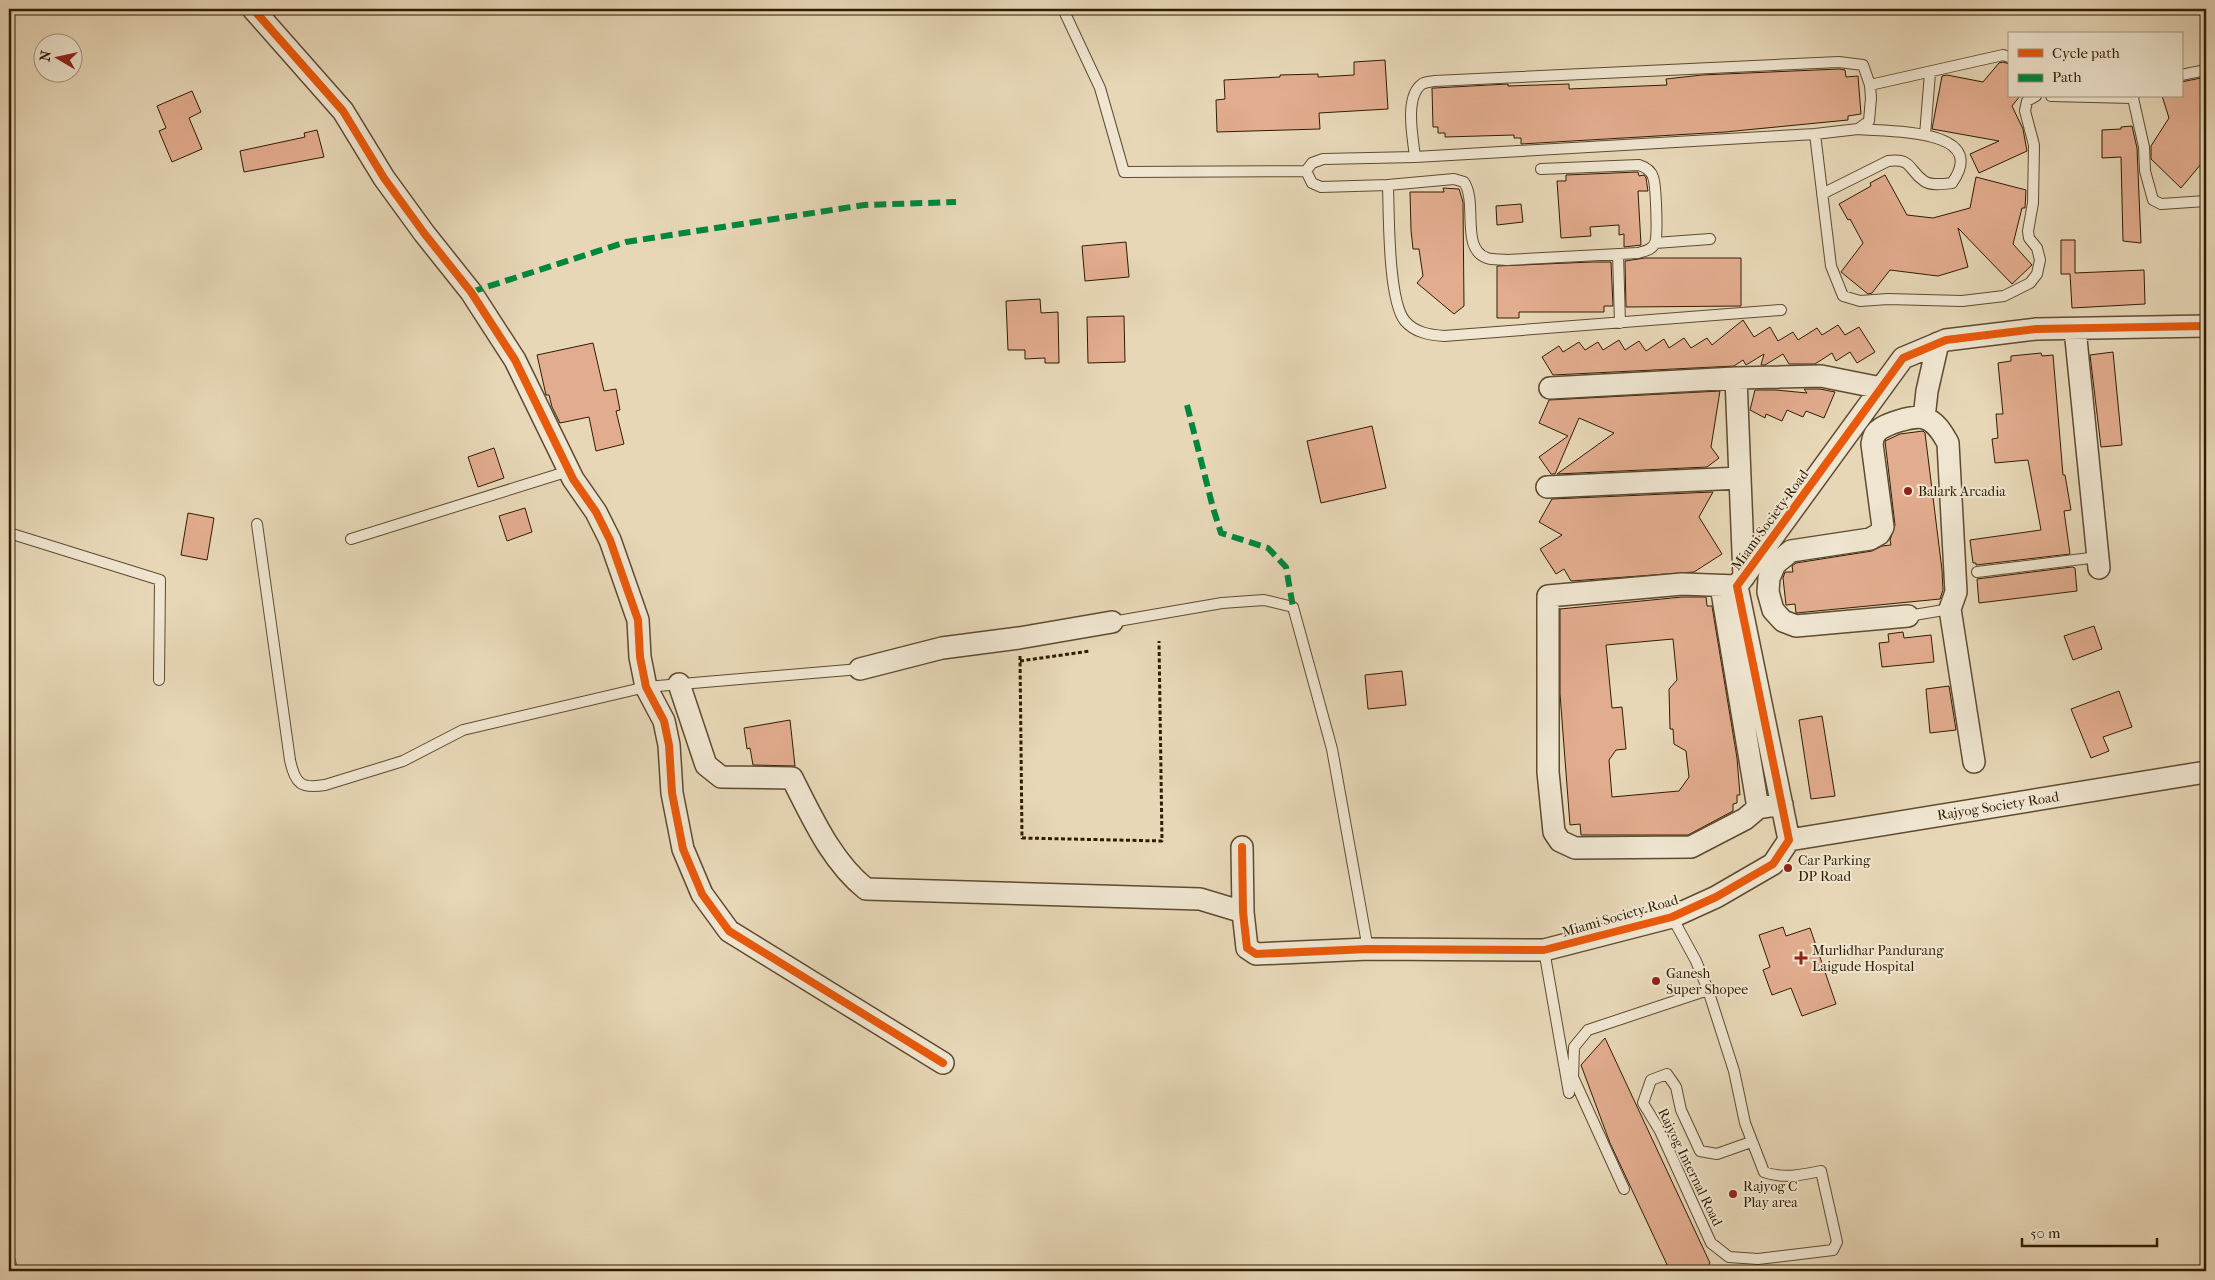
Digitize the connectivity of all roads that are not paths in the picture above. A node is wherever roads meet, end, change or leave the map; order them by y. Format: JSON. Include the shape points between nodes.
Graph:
{"nodes":[{"id":1,"x":254,"y":9,"type":"edge"},
{"id":2,"x":1064,"y":9,"type":"edge"},
{"id":3,"x":2008,"y":57,"type":"edge"},
{"id":4,"x":2206,"y":70,"type":"edge"},
{"id":5,"x":1930,"y":73,"type":"junction"},
{"id":6,"x":2182,"y":75,"type":"edge"},
{"id":7,"x":1870,"y":85,"type":"junction"},
{"id":8,"x":2033,"y":98,"type":"edge"},
{"id":9,"x":2134,"y":98,"type":"edge"},
{"id":10,"x":1858,"y":129,"type":"junction"},
{"id":11,"x":1815,"y":134,"type":"junction"},
{"id":12,"x":1925,"y":135,"type":"junction"},
{"id":13,"x":1415,"y":157,"type":"junction"},
{"id":14,"x":1541,"y":169,"type":"dead end"},
{"id":15,"x":1306,"y":171,"type":"junction"},
{"id":16,"x":1388,"y":185,"type":"junction"},
{"id":17,"x":1822,"y":194,"type":"junction"},
{"id":18,"x":2206,"y":202,"type":"edge"},
{"id":19,"x":1710,"y":239,"type":"dead end"},
{"id":20,"x":1655,"y":243,"type":"junction"},
{"id":21,"x":1618,"y":254,"type":"junction"},
{"id":22,"x":1780,"y":310,"type":"dead end"},
{"id":23,"x":1620,"y":323,"type":"junction"},
{"id":24,"x":2206,"y":326,"type":"edge"},
{"id":25,"x":2075,"y":329,"type":"junction"},
{"id":26,"x":1938,"y":343,"type":"junction"},
{"id":27,"x":1736,"y":378,"type":"junction"},
{"id":28,"x":1550,"y":388,"type":"dead end"},
{"id":29,"x":1881,"y":388,"type":"junction"},
{"id":30,"x":1924,"y":418,"type":"junction"},
{"id":31,"x":569,"y":471,"type":"junction"},
{"id":32,"x":1740,"y":478,"type":"junction"},
{"id":33,"x":1546,"y":487,"type":"dead end"},
{"id":34,"x":257,"y":524,"type":"dead end"},
{"id":35,"x":9,"y":533,"type":"edge"},
{"id":36,"x":351,"y":539,"type":"dead end"},
{"id":37,"x":2098,"y":562,"type":"joint"},
{"id":38,"x":1977,"y":572,"type":"dead end"},
{"id":39,"x":1734,"y":583,"type":"junction"},
{"id":40,"x":1950,"y":609,"type":"junction"},
{"id":41,"x":1908,"y":616,"type":"joint"},
{"id":42,"x":1112,"y":622,"type":"joint"},
{"id":43,"x":860,"y":669,"type":"joint"},
{"id":44,"x":159,"y":680,"type":"dead end"},
{"id":45,"x":679,"y":684,"type":"junction"},
{"id":46,"x":646,"y":687,"type":"junction"},
{"id":47,"x":1748,"y":687,"type":"junction"},
{"id":48,"x":1974,"y":762,"type":"dead end"},
{"id":49,"x":2206,"y":772,"type":"edge"},
{"id":50,"x":1782,"y":804,"type":"junction"},
{"id":51,"x":1758,"y":808,"type":"junction"},
{"id":52,"x":1789,"y":840,"type":"junction"},
{"id":53,"x":1242,"y":847,"type":"dead end"},
{"id":54,"x":1243,"y":912,"type":"junction"},
{"id":55,"x":1672,"y":917,"type":"junction"},
{"id":56,"x":1368,"y":949,"type":"junction"},
{"id":57,"x":1544,"y":950,"type":"junction"},
{"id":58,"x":1708,"y":990,"type":"junction"},
{"id":59,"x":943,"y":1063,"type":"dead end"},
{"id":60,"x":1569,"y":1093,"type":"dead end"},
{"id":61,"x":1752,"y":1142,"type":"junction"},
{"id":62,"x":1624,"y":1189,"type":"dead end"}],
"edges":[{"from":1,"to":31,"type":"street","via":[[343,111],[384,178],[470,292],[515,360]]},
{"from":2,"to":15,"type":"lane","via":[[1100,88],[1124,172]]},
{"from":3,"to":5,"type":"lane","via":[[2003,55]]},
{"from":4,"to":6,"type":"lane"},
{"from":5,"to":7,"type":"lane"},
{"from":5,"to":12,"type":"lane"},
{"from":7,"to":10,"type":"lane","via":[[1869,121]]},
{"from":7,"to":13,"type":"lane","via":[[1863,65],[1839,62],[1434,81],[1423,83],[1411,105]]},
{"from":8,"to":17,"type":"lane","via":[[2027,102],[2025,111],[2034,145],[2033,203],[2028,231],[2040,260],[2037,274],[2030,282],[2004,296],[1962,301],[1888,299],[1860,302],[1842,296],[1831,266]]},
{"from":9,"to":18,"type":"lane","via":[[2152,200],[2161,204]]},
{"from":10,"to":11,"type":"lane"},
{"from":10,"to":12,"type":"lane"},
{"from":11,"to":13,"type":"lane"},
{"from":11,"to":17,"type":"lane"},
{"from":12,"to":17,"type":"lane","via":[[1943,139],[1960,153],[1962,162],[1952,183],[1925,182],[1908,163],[1888,161]]},
{"from":13,"to":15,"type":"lane","via":[[1323,158],[1312,163]]},
{"from":14,"to":20,"type":"lane","via":[[1639,165],[1647,168],[1654,178]]},
{"from":15,"to":16,"type":"lane","via":[[1312,183],[1321,187]]},
{"from":16,"to":21,"type":"lane","via":[[1454,179],[1464,182],[1470,190],[1471,238],[1476,251],[1486,258],[1507,260]]},
{"from":16,"to":23,"type":"lane","via":[[1395,298],[1405,321],[1416,329],[1444,336]]},
{"from":19,"to":20,"type":"lane"},
{"from":20,"to":21,"type":"lane","via":[[1638,253]]},
{"from":21,"to":23,"type":"lane"},
{"from":22,"to":23,"type":"lane"},
{"from":24,"to":25,"type":"street","name":"Miami Society Road"},
{"from":25,"to":26,"type":"street","name":"Miami Society Road","via":[[2036,329]]},
{"from":25,"to":37,"type":"street"},
{"from":26,"to":29,"type":"street","name":"Miami Society Road","via":[[1903,358]]},
{"from":26,"to":30,"type":"street"},
{"from":27,"to":28,"type":"street"},
{"from":27,"to":29,"type":"street","via":[[1821,376]]},
{"from":27,"to":32,"type":"street"},
{"from":29,"to":39,"type":"street","name":"Miami Society Road"},
{"from":30,"to":40,"type":"street","via":[[1940,428],[1948,444],[1956,592]]},
{"from":30,"to":41,"type":"street","via":[[1906,419],[1881,427],[1874,434],[1872,444],[1883,527],[1879,534],[1870,540],[1791,551],[1775,564],[1769,578],[1768,592],[1773,610],[1796,626]]},
{"from":31,"to":36,"type":"lane"},
{"from":31,"to":46,"type":"street","via":[[596,512],[626,582],[638,620]]},
{"from":32,"to":33,"type":"street"},
{"from":32,"to":39,"type":"street"},
{"from":34,"to":46,"type":"lane","via":[[290,760],[296,780],[303,786],[325,785],[403,761],[463,730]]},
{"from":35,"to":44,"type":"lane","via":[[160,580]]},
{"from":37,"to":38,"type":"lane"},
{"from":39,"to":47,"type":"street","name":"Miami Society Road"},
{"from":39,"to":51,"type":"street","via":[[1682,584],[1548,596],[1548,772],[1554,832],[1560,841],[1575,848],[1691,847],[1745,819]]},
{"from":40,"to":41,"type":"lane"},
{"from":40,"to":48,"type":"street"},
{"from":42,"to":43,"type":"street","via":[[942,648]]},
{"from":42,"to":56,"type":"lane","via":[[1230,602],[1264,600],[1293,606],[1332,749]]},
{"from":43,"to":45,"type":"lane"},
{"from":45,"to":46,"type":"lane"},
{"from":45,"to":54,"type":"street","via":[[706,765],[721,777],[792,778],[819,832],[854,880],[866,889],[1200,899]]},
{"from":46,"to":59,"type":"street","via":[[664,721],[672,793],[683,848],[702,894],[729,931]]},
{"from":47,"to":50,"type":"street","name":"Miami Society Road"},
{"from":47,"to":51,"type":"street"},
{"from":49,"to":52,"type":"street","name":"Rajyog Society Road"},
{"from":50,"to":51,"type":"street"},
{"from":50,"to":52,"type":"street","name":"Miami Society Road"},
{"from":52,"to":55,"type":"street","name":"Miami Society Road","via":[[1773,864],[1716,897]]},
{"from":53,"to":54,"type":"street","name":"Miami Society Road"},
{"from":54,"to":56,"type":"street","name":"Miami Society Road","via":[[1247,948],[1256,954]]},
{"from":55,"to":57,"type":"street","name":"Miami Society Road"},
{"from":55,"to":58,"type":"lane","name":"Rajyog Internal Road"},
{"from":56,"to":57,"type":"street","name":"Miami Society Road"},
{"from":57,"to":60,"type":"lane"},
{"from":58,"to":61,"type":"lane","name":"Rajyog Internal Road"},
{"from":58,"to":62,"type":"lane","via":[[1588,1030],[1574,1047],[1573,1077]]},
{"from":61,"to":61,"type":"lane","name":"Rajyog Internal Road","via":[[1764,1172],[1772,1176],[1821,1171],[1837,1242],[1833,1250],[1758,1259],[1738,1258],[1729,1257],[1711,1243],[1660,1131],[1643,1103],[1651,1080],[1667,1074],[1676,1087],[1681,1110],[1700,1151],[1717,1154]]}]}
